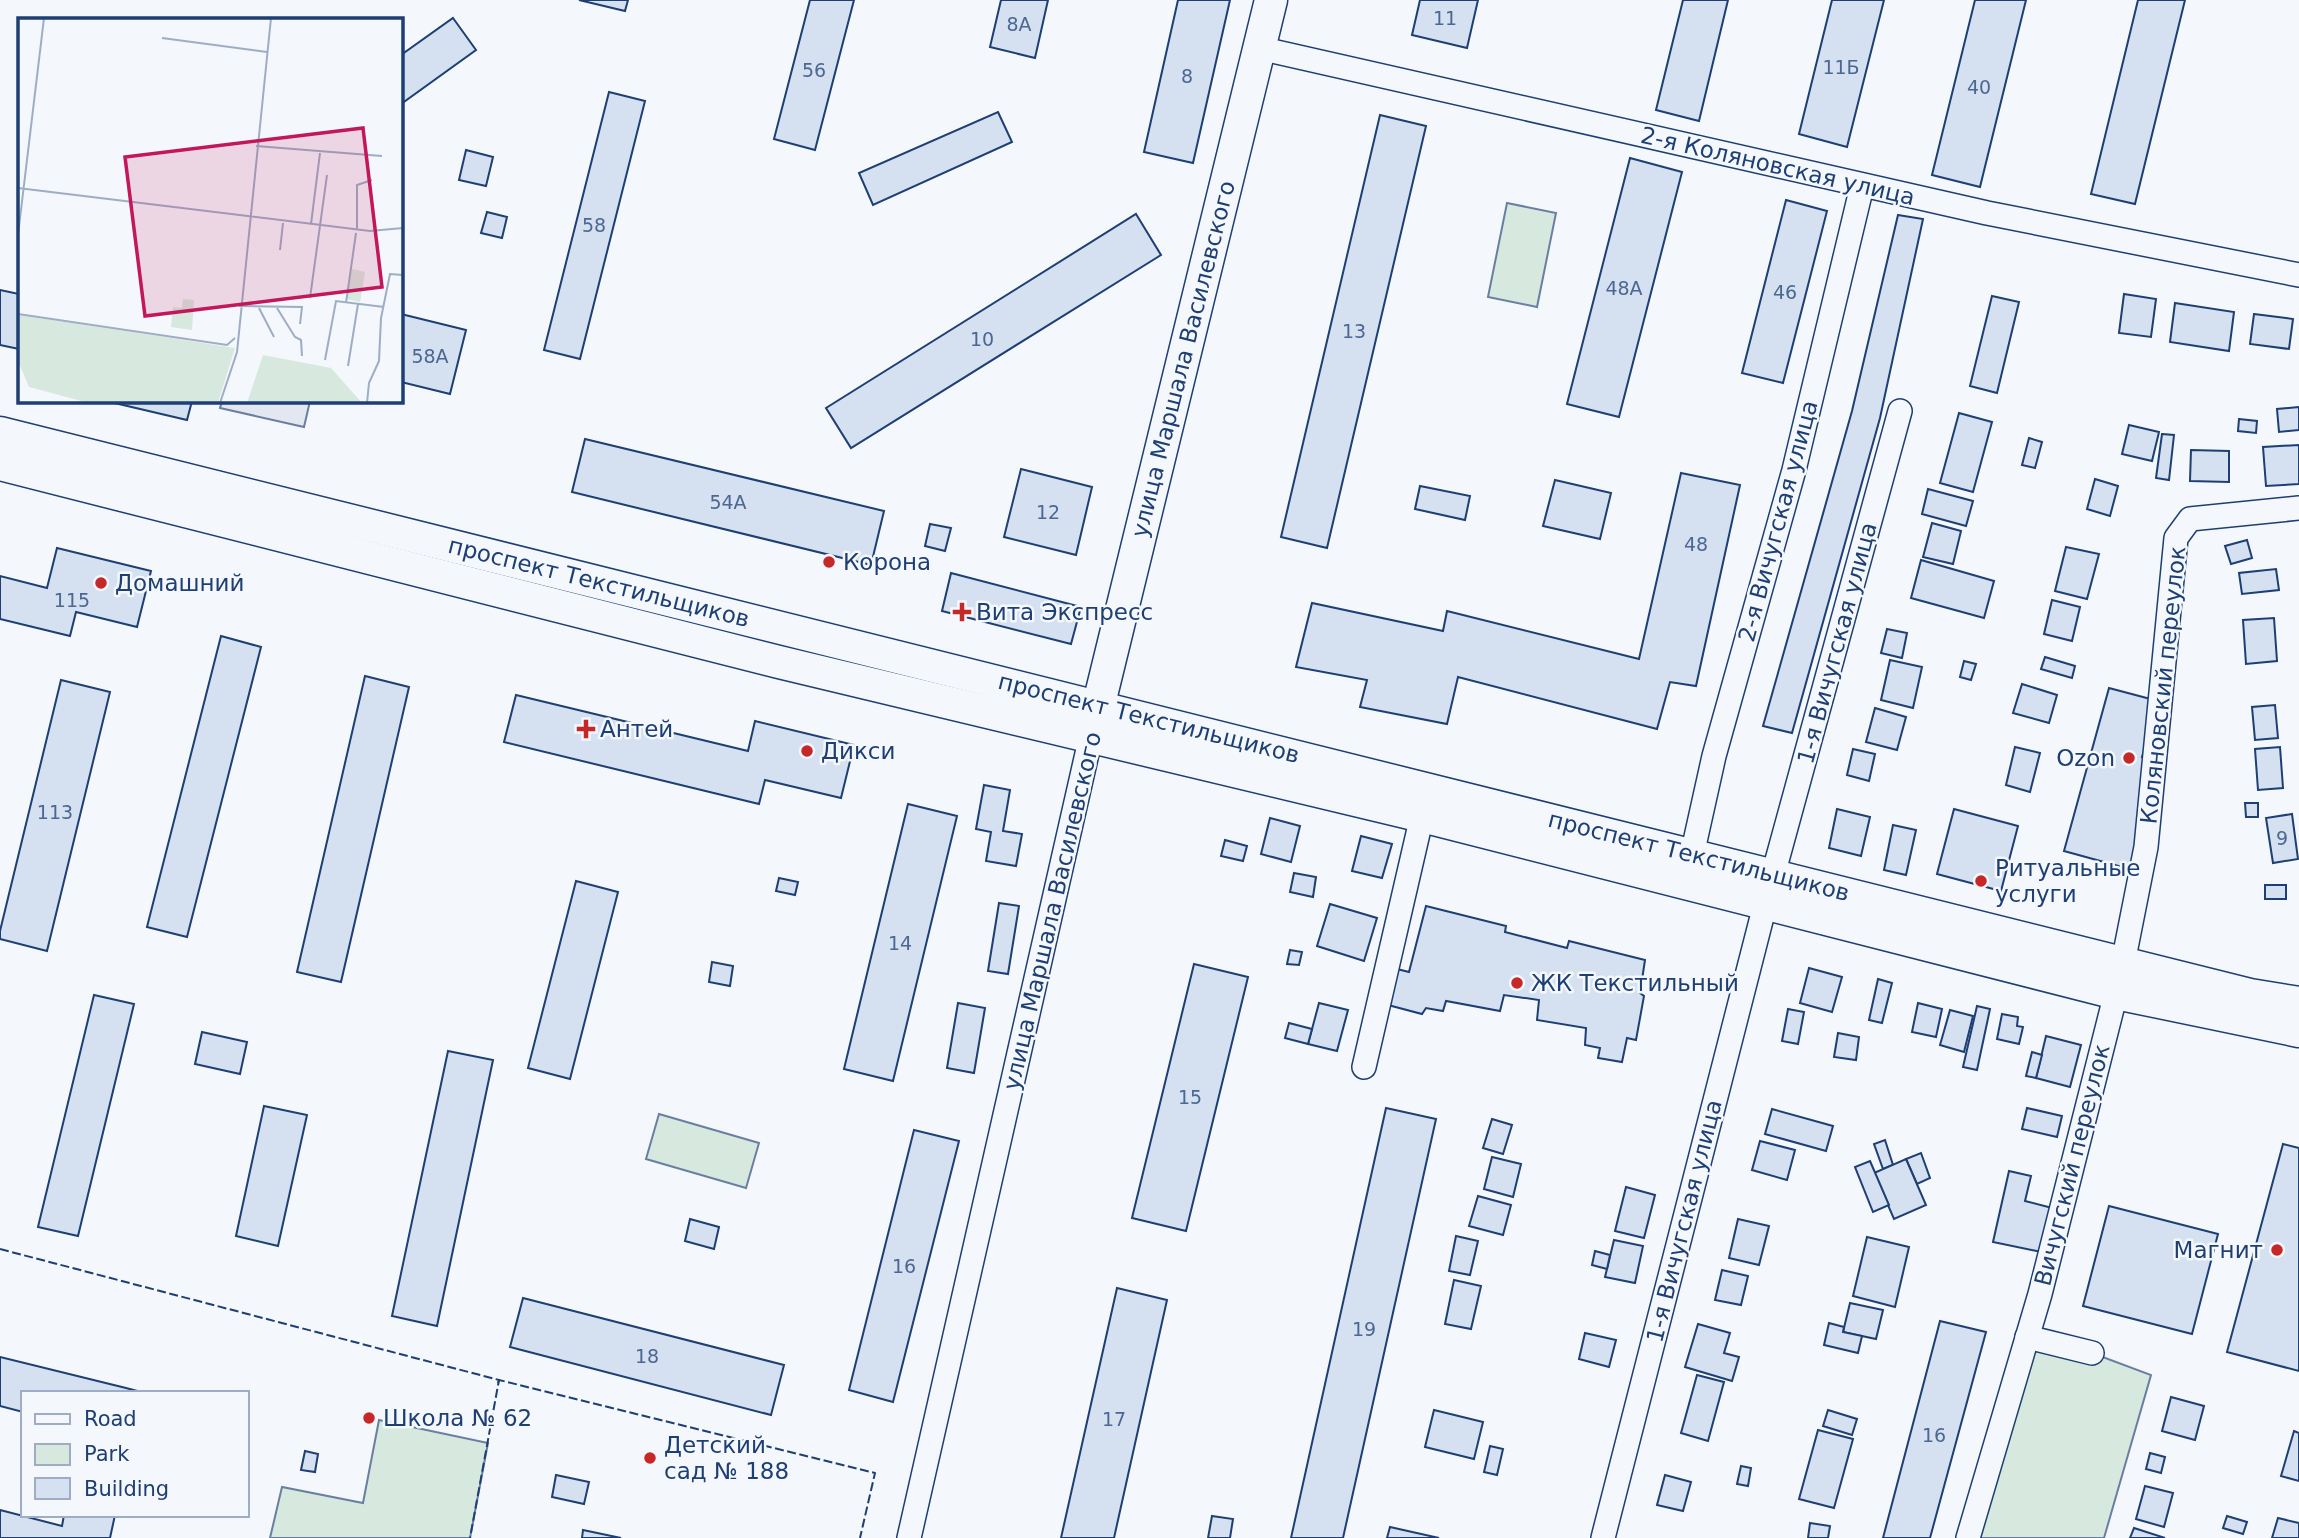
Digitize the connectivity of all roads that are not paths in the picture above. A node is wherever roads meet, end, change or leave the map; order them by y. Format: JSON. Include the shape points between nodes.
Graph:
{"nodes":[{"id":1,"x":1271,"y":0,"type":"edge"},
{"id":2,"x":1259,"y":48,"type":"junction"},
{"id":3,"x":1862,"y":186,"type":"junction"},
{"id":4,"x":2299,"y":275,"type":"edge"},
{"id":5,"x":1900,"y":411,"type":"dead end"},
{"id":6,"x":0,"y":433,"type":"edge"},
{"id":7,"x":0,"y":464,"type":"edge"},
{"id":8,"x":2299,"y":508,"type":"edge"},
{"id":9,"x":1098,"y":706,"type":"junction"},
{"id":10,"x":1091,"y":736,"type":"junction"},
{"id":11,"x":1422,"y":816,"type":"junction"},
{"id":12,"x":1692,"y":855,"type":"junction"},
{"id":13,"x":1769,"y":890,"type":"junction"},
{"id":14,"x":2123,"y":963,"type":"junction"},
{"id":15,"x":2116,"y":993,"type":"junction"},
{"id":16,"x":2299,"y":1003,"type":"edge"},
{"id":17,"x":2299,"y":1031,"type":"edge"},
{"id":18,"x":1364,"y":1067,"type":"dead end"},
{"id":19,"x":2027,"y":1336,"type":"junction"},
{"id":20,"x":2092,"y":1353,"type":"dead end"},
{"id":21,"x":909,"y":1538,"type":"edge"},
{"id":22,"x":1602,"y":1538,"type":"edge"},
{"id":23,"x":1968,"y":1538,"type":"edge"}],
"edges":[{"from":1,"to":2,"type":"main road","name":"улица Маршала Василевского"},
{"from":2,"to":3,"type":"street","name":"2-я Коляновская улица"},
{"from":2,"to":9,"type":"main road","name":"улица Маршала Василевского"},
{"from":3,"to":4,"type":"street","name":"2-я Коляновская улица"},
{"from":3,"to":12,"type":"street","name":"2-я Вичугская улица","via":[[1794,470],[1714,756]]},
{"from":5,"to":13,"type":"street","name":"1-я Вичугская улица"},
{"from":6,"to":9,"type":"main road","name":"проспект Текстильщиков"},
{"from":7,"to":10,"type":"main road","name":"проспект Текстильщиков","via":[[779,662]]},
{"from":8,"to":14,"type":"street","name":"Коляновский переулок","via":[[2190,519],[2176,538],[2146,847]]},
{"from":9,"to":10,"type":"main road","name":"улица Маршала Василевского"},
{"from":9,"to":12,"type":"main road","name":"проспект Текстильщиков"},
{"from":10,"to":11,"type":"main road","name":"проспект Текстильщиков"},
{"from":10,"to":21,"type":"street","name":"улица Маршала Василевского"},
{"from":11,"to":13,"type":"main road","name":"проспект Текстильщиков"},
{"from":11,"to":18,"type":"street"},
{"from":12,"to":13,"type":"main road","name":"проспект Текстильщиков"},
{"from":13,"to":14,"type":"main road","name":"проспект Текстильщиков"},
{"from":13,"to":15,"type":"main road","name":"проспект Текстильщиков"},
{"from":13,"to":22,"type":"street","name":"1-я Вичугская улица"},
{"from":14,"to":16,"type":"main road","name":"проспект Текстильщиков"},
{"from":15,"to":17,"type":"main road","name":"проспект Текстильщиков"},
{"from":15,"to":19,"type":"street","name":"Вичугский переулок"},
{"from":19,"to":20,"type":"street"},
{"from":19,"to":23,"type":"street","name":"Вичугский переулок"}]}
